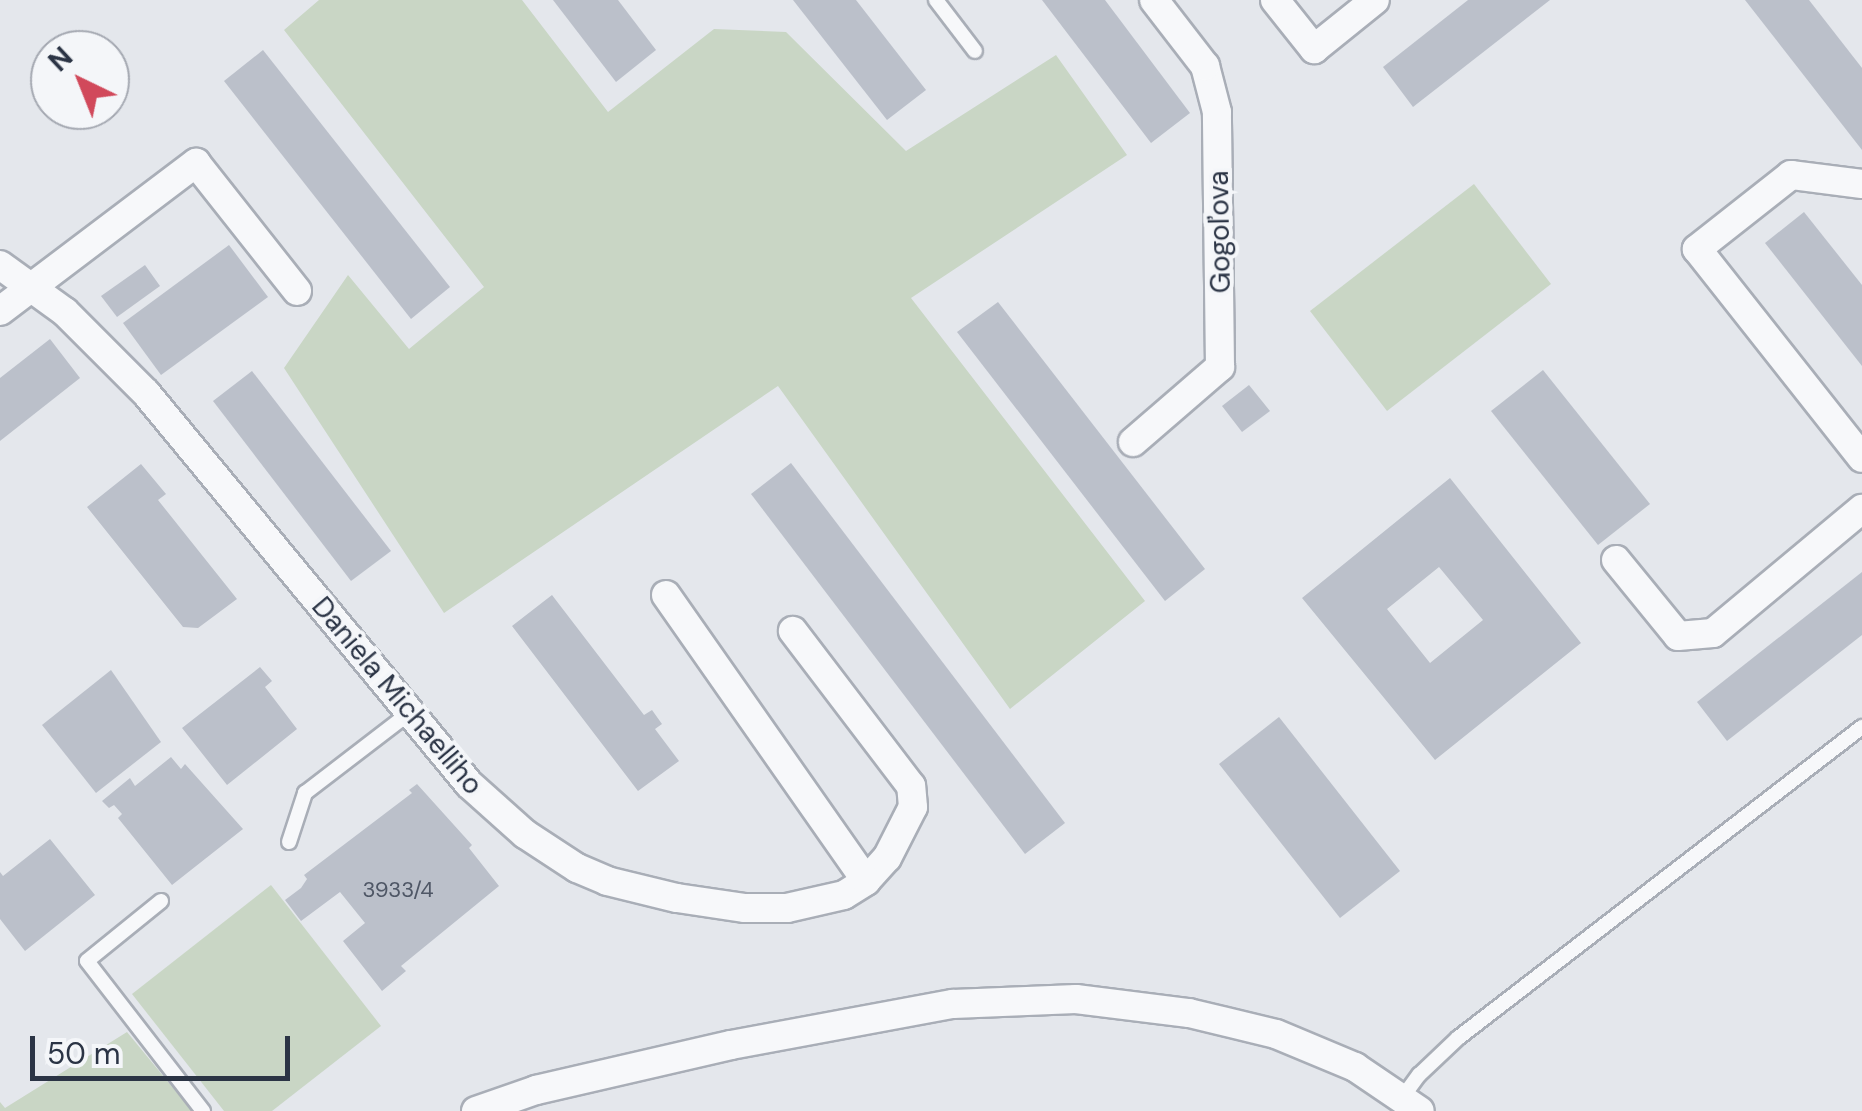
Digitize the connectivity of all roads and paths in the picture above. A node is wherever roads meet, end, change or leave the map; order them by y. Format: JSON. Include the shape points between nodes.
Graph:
{"nodes":[{"id":1,"x":936,"y":0,"type":"edge"},
{"id":2,"x":1154,"y":0,"type":"edge"},
{"id":3,"x":1276,"y":0,"type":"edge"},
{"id":4,"x":1375,"y":0,"type":"edge"},
{"id":5,"x":975,"y":50,"type":"dead end"},
{"id":6,"x":1862,"y":184,"type":"edge"},
{"id":7,"x":0,"y":265,"type":"edge"},
{"id":8,"x":31,"y":286,"type":"junction"},
{"id":9,"x":297,"y":291,"type":"dead end"},
{"id":10,"x":0,"y":311,"type":"edge"},
{"id":11,"x":1134,"y":442,"type":"dead end"},
{"id":12,"x":1862,"y":458,"type":"edge"},
{"id":13,"x":1862,"y":509,"type":"edge"},
{"id":14,"x":1616,"y":560,"type":"dead end"},
{"id":15,"x":666,"y":595,"type":"dead end"},
{"id":16,"x":792,"y":630,"type":"dead end"},
{"id":17,"x":408,"y":714,"type":"junction"},
{"id":18,"x":1862,"y":727,"type":"edge"},
{"id":19,"x":289,"y":842,"type":"dead end"},
{"id":20,"x":866,"y":881,"type":"junction"},
{"id":21,"x":161,"y":901,"type":"dead end"},
{"id":22,"x":1411,"y":1105,"type":"edge"},
{"id":23,"x":203,"y":1111,"type":"edge"},
{"id":24,"x":476,"y":1111,"type":"edge"}],
"edges":[{"from":1,"to":5,"type":"lane"},
{"from":2,"to":11,"type":"street","name":"Gogoľova","via":[[1205,66],[1217,112],[1220,368]]},
{"from":3,"to":4,"type":"street","via":[[1314,49]]},
{"from":6,"to":12,"type":"street","via":[[1791,175],[1697,249]]},
{"from":7,"to":8,"type":"street","name":"Daniela Michaelliho"},
{"from":8,"to":9,"type":"street","via":[[196,163]]},
{"from":8,"to":10,"type":"street"},
{"from":8,"to":17,"type":"street","name":"Daniela Michaelliho","via":[[146,393]]},
{"from":13,"to":14,"type":"street","via":[[1713,632],[1678,636]]},
{"from":15,"to":20,"type":"street"},
{"from":16,"to":20,"type":"street","name":"Daniela Michaelliho","via":[[911,786],[906,828]]},
{"from":17,"to":19,"type":"lane","via":[[305,793]]},
{"from":17,"to":20,"type":"street","name":"Daniela Michaelliho","via":[[469,784],[525,834],[607,881],[759,908],[826,902]]},
{"from":18,"to":22,"type":"lane","via":[[1458,1038],[1419,1075]]},
{"from":21,"to":23,"type":"lane","via":[[87,961]]},
{"from":22,"to":24,"type":"street","via":[[1355,1067],[1276,1034],[1076,998],[953,1004],[731,1044]]}]}
